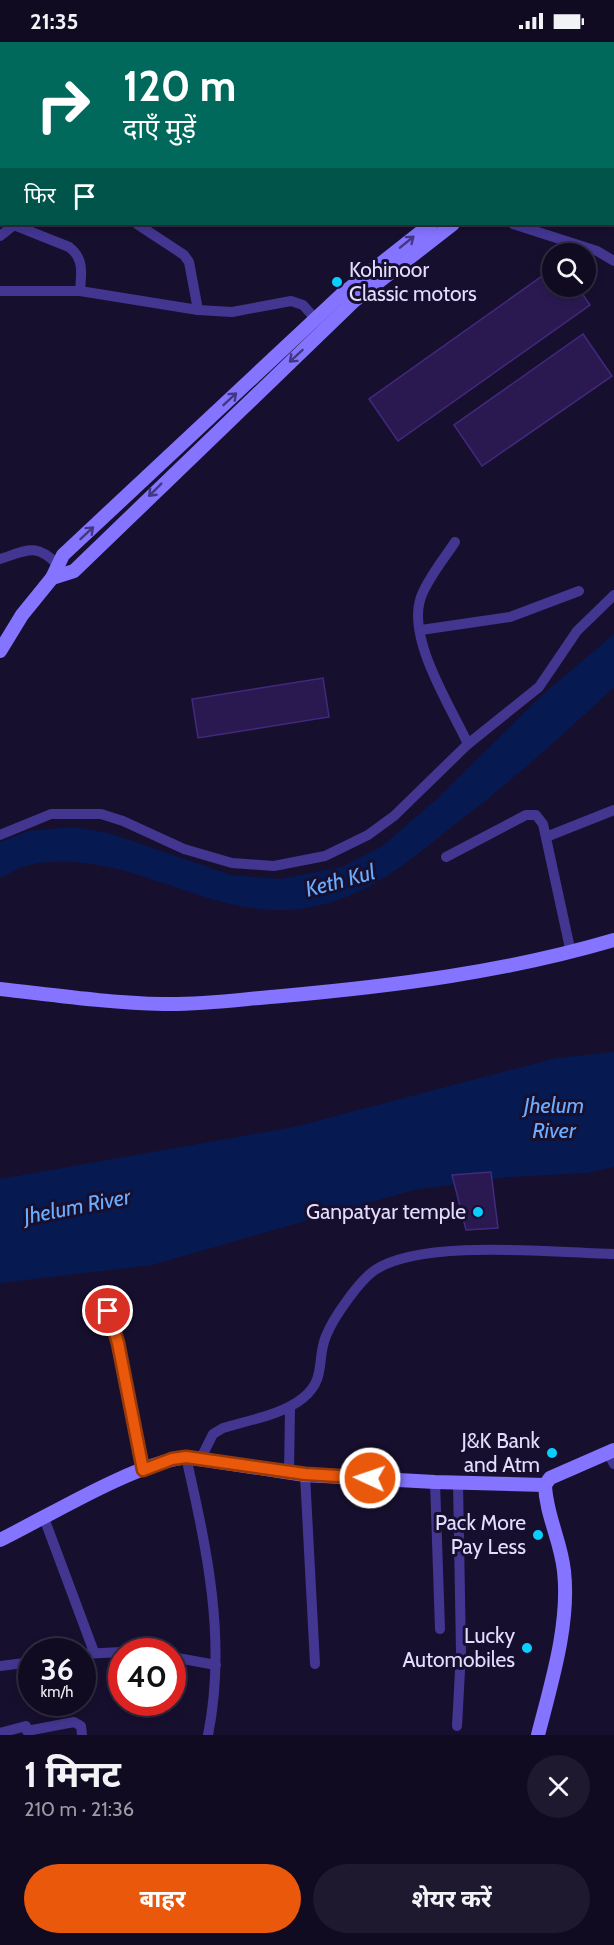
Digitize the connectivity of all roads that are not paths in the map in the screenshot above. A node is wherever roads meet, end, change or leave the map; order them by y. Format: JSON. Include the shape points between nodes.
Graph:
{"nodes":[{"id":1,"x":13,"y":225,"type":"edge"},
{"id":2,"x":16,"y":225,"type":"edge"},
{"id":3,"x":139,"y":225,"type":"edge"},
{"id":4,"x":430,"y":225,"type":"edge"},
{"id":5,"x":452,"y":225,"type":"edge"},
{"id":6,"x":516,"y":225,"type":"edge"},
{"id":7,"x":0,"y":236,"type":"edge"},
{"id":8,"x":614,"y":261,"type":"edge"},
{"id":9,"x":0,"y":291,"type":"edge"},
{"id":10,"x":80,"y":291,"type":"junction"},
{"id":11,"x":198,"y":310,"type":"junction"},
{"id":12,"x":320,"y":324,"type":"junction"},
{"id":13,"x":455,"y":542,"type":"dead end"},
{"id":14,"x":0,"y":560,"type":"edge"},
{"id":15,"x":57,"y":564,"type":"junction"},
{"id":16,"x":52,"y":578,"type":"junction"},
{"id":17,"x":579,"y":591,"type":"dead end"},
{"id":18,"x":614,"y":595,"type":"edge"},
{"id":19,"x":421,"y":630,"type":"junction"},
{"id":20,"x":0,"y":651,"type":"edge"},
{"id":21,"x":468,"y":744,"type":"junction"},
{"id":22,"x":614,"y":810,"type":"edge"},
{"id":23,"x":0,"y":835,"type":"edge"},
{"id":24,"x":546,"y":837,"type":"junction"},
{"id":25,"x":446,"y":857,"type":"dead end"},
{"id":26,"x":614,"y":940,"type":"edge"},
{"id":27,"x":571,"y":953,"type":"junction"},
{"id":28,"x":0,"y":989,"type":"edge"},
{"id":29,"x":614,"y":1254,"type":"edge"},
{"id":30,"x":108,"y":1311,"type":"dead end"},
{"id":31,"x":290,"y":1408,"type":"junction"},
{"id":32,"x":612,"y":1456,"type":"edge"},
{"id":33,"x":186,"y":1457,"type":"junction"},
{"id":34,"x":201,"y":1458,"type":"junction"},
{"id":35,"x":143,"y":1470,"type":"junction"},
{"id":36,"x":289,"y":1472,"type":"junction"},
{"id":37,"x":305,"y":1474,"type":"junction"},
{"id":38,"x":435,"y":1482,"type":"junction"},
{"id":39,"x":458,"y":1483,"type":"junction"},
{"id":40,"x":545,"y":1485,"type":"junction"},
{"id":41,"x":44,"y":1518,"type":"junction"},
{"id":42,"x":0,"y":1540,"type":"edge"},
{"id":43,"x":440,"y":1629,"type":"dead end"},
{"id":44,"x":89,"y":1638,"type":"edge"},
{"id":45,"x":186,"y":1660,"type":"edge"},
{"id":46,"x":18,"y":1664,"type":"edge"},
{"id":47,"x":315,"y":1664,"type":"dead end"},
{"id":48,"x":216,"y":1665,"type":"junction"},
{"id":49,"x":0,"y":1666,"type":"edge"},
{"id":50,"x":457,"y":1726,"type":"dead end"},
{"id":51,"x":0,"y":1733,"type":"edge"},
{"id":52,"x":82,"y":1735,"type":"edge"},
{"id":53,"x":208,"y":1735,"type":"edge"},
{"id":54,"x":538,"y":1735,"type":"edge"}],
"edges":[{"from":1,"to":7,"type":"street"},
{"from":2,"to":10,"type":"street","via":[[75,252],[81,265]]},
{"from":3,"to":11,"type":"street","via":[[189,262]]},
{"from":12,"to":4,"type":"main road","one_way":true},
{"from":5,"to":12,"type":"main road"},
{"from":6,"to":8,"type":"street","via":[[597,251]]},
{"from":9,"to":10,"type":"street"},
{"from":10,"to":11,"type":"street"},
{"from":11,"to":12,"type":"street","via":[[232,312],[291,301],[303,305]]},
{"from":15,"to":12,"type":"main road","one_way":true},
{"from":12,"to":16,"type":"main road","one_way":true,"via":[[74,571]]},
{"from":13,"to":19,"type":"street","via":[[422,596],[418,608]]},
{"from":14,"to":15,"type":"street","via":[[30,549],[47,554]]},
{"from":15,"to":16,"type":"main road"},
{"from":16,"to":20,"type":"main road"},
{"from":17,"to":19,"type":"street","via":[[510,618]]},
{"from":18,"to":21,"type":"street","via":[[577,631],[539,687]]},
{"from":19,"to":21,"type":"street","via":[[431,666]]},
{"from":21,"to":23,"type":"street","via":[[394,816],[368,835],[333,853],[298,862],[254,866],[208,857],[101,814],[51,814]]},
{"from":22,"to":24,"type":"street"},
{"from":24,"to":25,"type":"street","via":[[540,818],[526,815]]},
{"from":24,"to":27,"type":"street"},
{"from":26,"to":27,"type":"main road"},
{"from":27,"to":28,"type":"main road","via":[[518,966],[391,984],[223,1001],[110,1001]]},
{"from":29,"to":31,"type":"street","via":[[470,1250],[384,1265],[365,1279],[333,1322],[323,1347],[320,1377],[309,1393]]},
{"from":30,"to":35,"type":"street"},
{"from":31,"to":34,"type":"street","via":[[223,1428],[213,1434]]},
{"from":31,"to":36,"type":"street"},
{"from":32,"to":40,"type":"main road","via":[[550,1478]]},
{"from":33,"to":34,"type":"main road"},
{"from":33,"to":35,"type":"main road"},
{"from":33,"to":48,"type":"street","via":[[210,1569]]},
{"from":34,"to":36,"type":"main road"},
{"from":35,"to":41,"type":"main road"},
{"from":36,"to":37,"type":"main road"},
{"from":37,"to":38,"type":"main road"},
{"from":37,"to":47,"type":"street"},
{"from":38,"to":39,"type":"main road"},
{"from":38,"to":43,"type":"street"},
{"from":39,"to":40,"type":"main road"},
{"from":39,"to":50,"type":"street","via":[[461,1652]]},
{"from":40,"to":54,"type":"main road","via":[[564,1570],[564,1590],[562,1624]]},
{"from":41,"to":42,"type":"main road"},
{"from":41,"to":44,"type":"street"},
{"from":45,"to":48,"type":"street"},
{"from":46,"to":49,"type":"street"},
{"from":48,"to":53,"type":"street"},
{"from":51,"to":52,"type":"street","via":[[74,1722],[81,1726]]}]}
